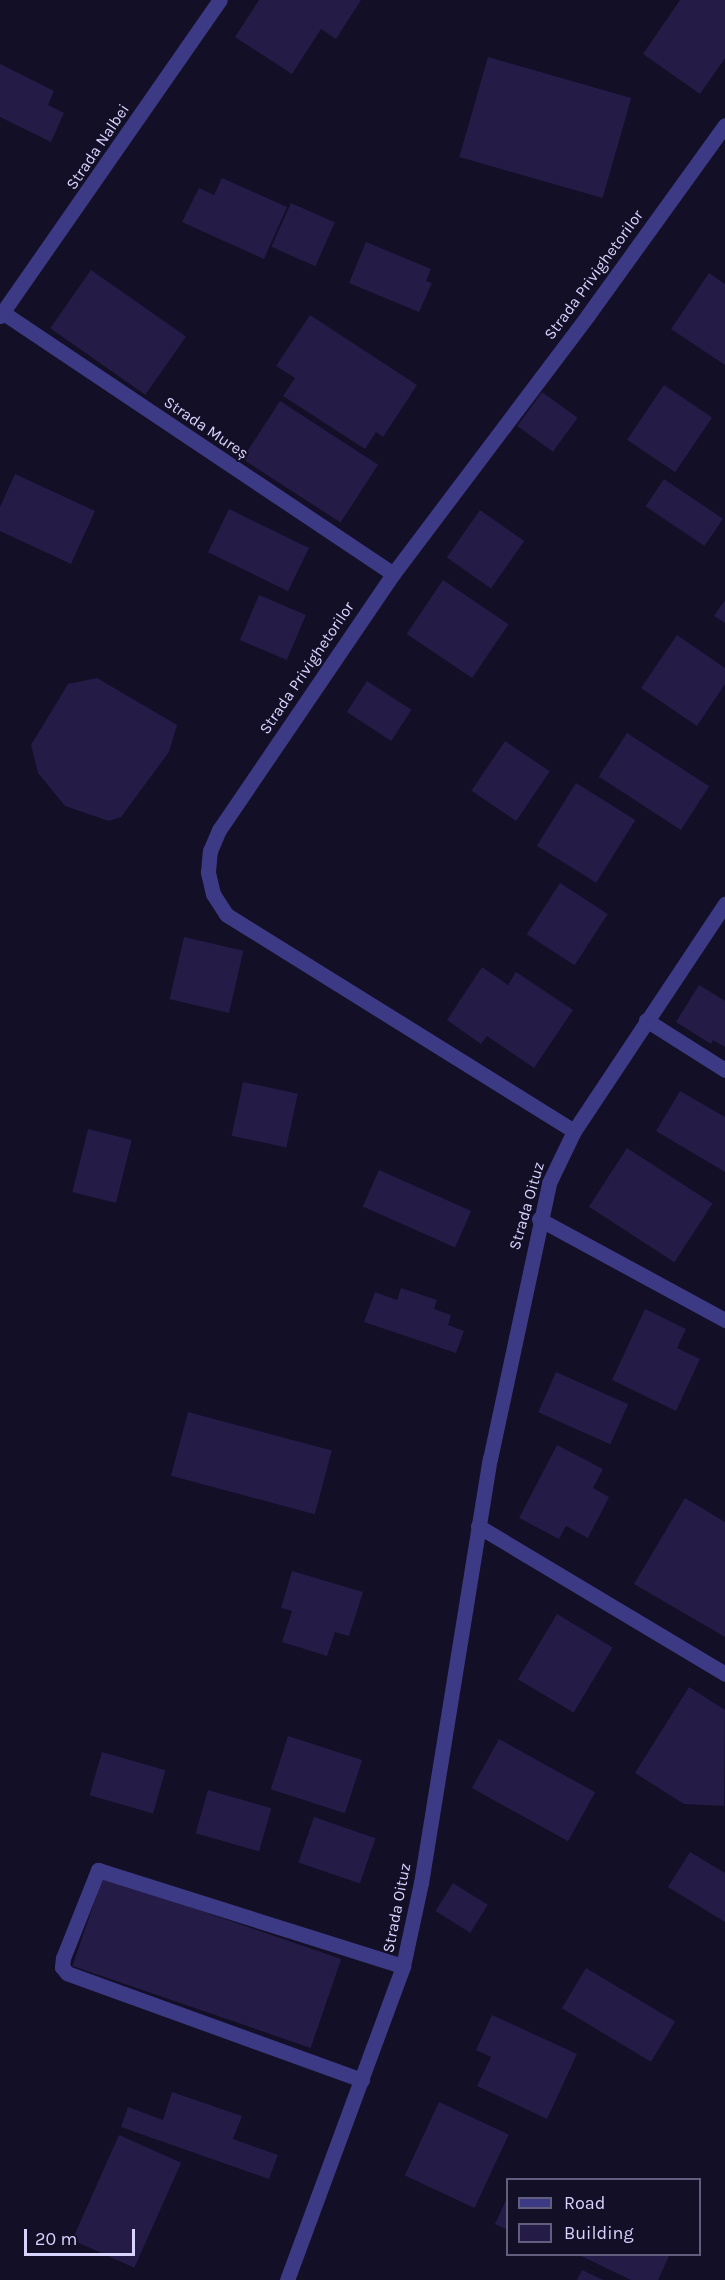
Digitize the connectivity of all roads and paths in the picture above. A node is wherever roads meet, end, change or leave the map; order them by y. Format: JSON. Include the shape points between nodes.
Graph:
{"nodes":[{"id":1,"x":220,"y":0,"type":"edge"},
{"id":2,"x":725,"y":125,"type":"edge"},
{"id":3,"x":2,"y":315,"type":"edge"},
{"id":4,"x":393,"y":574,"type":"junction"},
{"id":5,"x":725,"y":904,"type":"edge"},
{"id":6,"x":646,"y":1020,"type":"junction"},
{"id":7,"x":725,"y":1070,"type":"edge"},
{"id":8,"x":574,"y":1131,"type":"junction"},
{"id":9,"x":539,"y":1219,"type":"junction"},
{"id":10,"x":725,"y":1320,"type":"edge"},
{"id":11,"x":478,"y":1526,"type":"junction"},
{"id":12,"x":725,"y":1674,"type":"edge"},
{"id":13,"x":403,"y":1966,"type":"junction"},
{"id":14,"x":362,"y":2080,"type":"junction"},
{"id":15,"x":287,"y":2280,"type":"edge"}],
"edges":[{"from":1,"to":3,"type":"street","name":"Strada Nalbei"},
{"from":2,"to":4,"type":"street","name":"Strada Privighetorilor"},
{"from":3,"to":4,"type":"street","name":"Strada Mureș"},
{"from":4,"to":8,"type":"street","name":"Strada Privighetorilor","via":[[219,830],[207,872],[213,894],[226,914]]},
{"from":5,"to":6,"type":"street","name":"Strada Oituz"},
{"from":6,"to":7,"type":"street"},
{"from":6,"to":8,"type":"street","name":"Strada Oituz"},
{"from":8,"to":9,"type":"street","name":"Strada Oituz","via":[[549,1183]]},
{"from":9,"to":10,"type":"street"},
{"from":9,"to":11,"type":"street","name":"Strada Oituz"},
{"from":11,"to":12,"type":"street"},
{"from":11,"to":13,"type":"street","name":"Strada Oituz","via":[[421,1883]]},
{"from":13,"to":14,"type":"street","name":"Strada Oituz"},
{"from":13,"to":14,"type":"street","via":[[98,1870],[63,1958],[62,1967],[67,1973]]},
{"from":14,"to":15,"type":"street","name":"Strada Oituz"}]}
